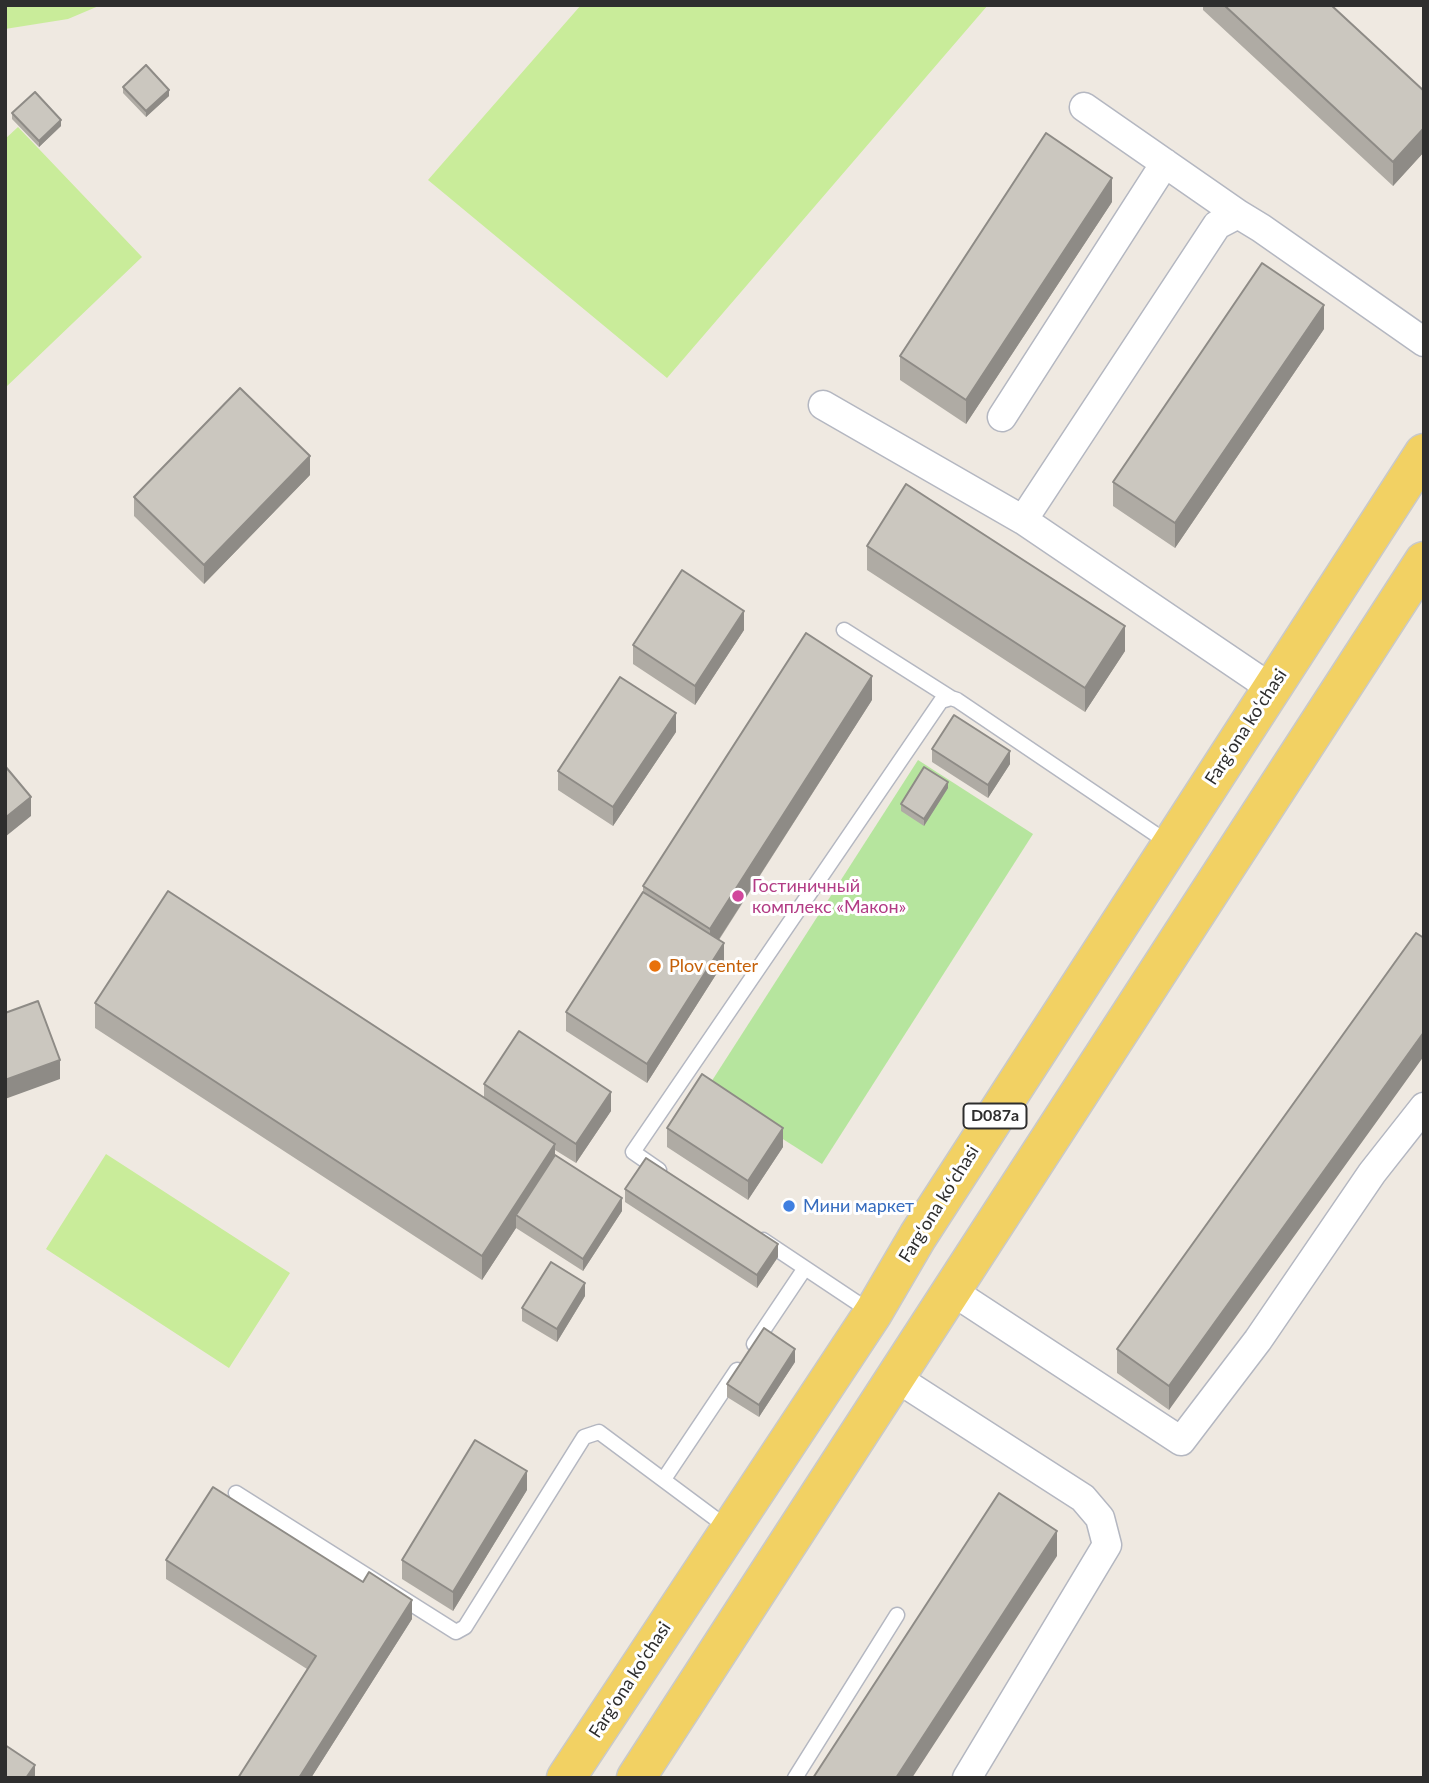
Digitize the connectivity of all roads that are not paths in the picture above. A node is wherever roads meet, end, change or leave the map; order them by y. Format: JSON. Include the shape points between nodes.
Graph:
{"nodes":[{"id":1,"x":1084,"y":107,"type":"dead end"},
{"id":2,"x":1165,"y":163,"type":"junction"},
{"id":3,"x":1238,"y":214,"type":"junction"},
{"id":4,"x":1424,"y":342,"type":"edge"},
{"id":5,"x":823,"y":405,"type":"dead end"},
{"id":6,"x":1002,"y":417,"type":"dead end"},
{"id":7,"x":1424,"y":453,"type":"edge"},
{"id":8,"x":1023,"y":520,"type":"junction"},
{"id":9,"x":1424,"y":561,"type":"edge"},
{"id":10,"x":844,"y":630,"type":"dead end"},
{"id":11,"x":1270,"y":688,"type":"junction"},
{"id":12,"x":950,"y":698,"type":"junction"},
{"id":13,"x":1171,"y":844,"type":"junction"},
{"id":14,"x":1424,"y":1107,"type":"edge"},
{"id":15,"x":668,"y":1175,"type":"edge"},
{"id":16,"x":748,"y":1230,"type":"edge"},
{"id":17,"x":805,"y":1268,"type":"junction"},
{"id":18,"x":952,"y":1291,"type":"junction"},
{"id":19,"x":873,"y":1313,"type":"junction"},
{"id":20,"x":895,"y":1377,"type":"junction"},
{"id":21,"x":664,"y":1479,"type":"junction"},
{"id":22,"x":236,"y":1493,"type":"dead end"},
{"id":23,"x":729,"y":1529,"type":"junction"},
{"id":24,"x":897,"y":1615,"type":"dead end"},
{"id":25,"x":647,"y":1653,"type":"junction"},
{"id":26,"x":698,"y":1683,"type":"junction"},
{"id":27,"x":566,"y":1778,"type":"edge"},
{"id":28,"x":636,"y":1778,"type":"edge"},
{"id":29,"x":795,"y":1778,"type":"edge"},
{"id":30,"x":967,"y":1778,"type":"edge"}],
"edges":[{"from":1,"to":2,"type":"street"},
{"from":2,"to":3,"type":"street"},
{"from":2,"to":6,"type":"street"},
{"from":3,"to":4,"type":"street"},
{"from":3,"to":8,"type":"street","via":[[1217,225]]},
{"from":5,"to":8,"type":"street"},
{"from":7,"to":11,"type":"main road","name":"Fargʻona koʻchasi","number":"D087a"},
{"from":8,"to":11,"type":"street"},
{"from":9,"to":18,"type":"main road","number":"D087a"},
{"from":10,"to":12,"type":"lane"},
{"from":11,"to":13,"type":"main road","name":"Fargʻona koʻchasi","number":"D087a"},
{"from":12,"to":13,"type":"lane"},
{"from":12,"to":15,"type":"lane","via":[[937,706],[633,1152]]},
{"from":13,"to":19,"type":"main road","name":"Fargʻona koʻchasi","number":"D087a"},
{"from":14,"to":18,"type":"street","via":[[1181,1441]]},
{"from":16,"to":17,"type":"lane"},
{"from":17,"to":19,"type":"lane"},
{"from":17,"to":21,"type":"lane"},
{"from":18,"to":20,"type":"main road","number":"D087a"},
{"from":19,"to":23,"type":"main road","name":"Fargʻona koʻchasi","number":"D087a"},
{"from":20,"to":26,"type":"main road","number":"D087a"},
{"from":20,"to":30,"type":"street","via":[[1083,1498],[1101,1518],[1107,1545]]},
{"from":21,"to":22,"type":"lane","via":[[599,1432],[584,1437],[465,1627],[456,1632]]},
{"from":21,"to":23,"type":"lane"},
{"from":23,"to":25,"type":"main road","name":"Fargʻona koʻchasi","number":"D087a"},
{"from":24,"to":29,"type":"lane"},
{"from":25,"to":26,"type":"main road"},
{"from":25,"to":27,"type":"main road","name":"Fargʻona koʻchasi","number":"D087a"},
{"from":26,"to":28,"type":"main road","number":"D087a"}]}
